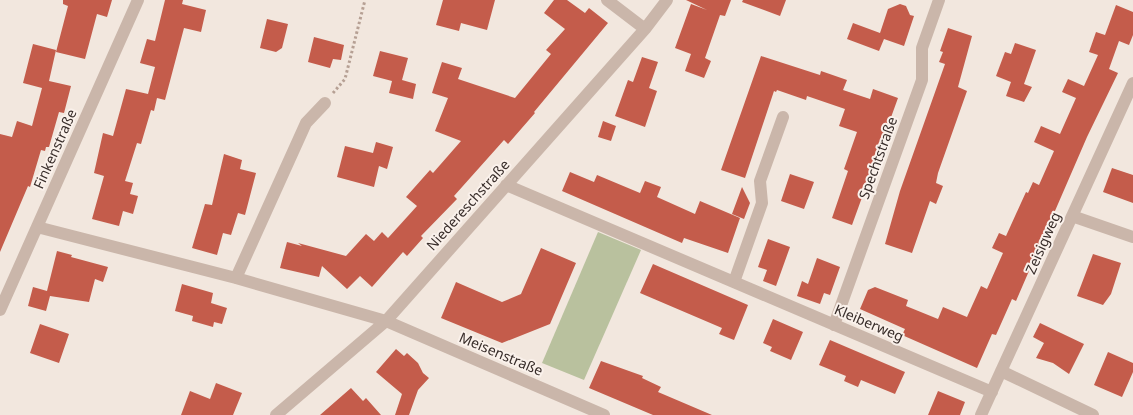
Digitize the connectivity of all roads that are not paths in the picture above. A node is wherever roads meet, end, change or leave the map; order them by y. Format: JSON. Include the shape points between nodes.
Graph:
{"nodes":[{"id":1,"x":138,"y":0,"type":"edge"},
{"id":2,"x":607,"y":0,"type":"edge"},
{"id":3,"x":667,"y":0,"type":"edge"},
{"id":4,"x":939,"y":0,"type":"edge"},
{"id":5,"x":645,"y":29,"type":"junction"},
{"id":6,"x":1133,"y":83,"type":"edge"},
{"id":7,"x":325,"y":103,"type":"road end"},
{"id":8,"x":783,"y":117,"type":"dead end"},
{"id":9,"x":506,"y":185,"type":"junction"},
{"id":10,"x":1072,"y":216,"type":"junction"},
{"id":11,"x":37,"y":227,"type":"junction"},
{"id":12,"x":1133,"y":237,"type":"edge"},
{"id":13,"x":236,"y":278,"type":"junction"},
{"id":14,"x":734,"y":282,"type":"junction"},
{"id":15,"x":0,"y":310,"type":"edge"},
{"id":16,"x":386,"y":321,"type":"junction"},
{"id":17,"x":834,"y":325,"type":"junction"},
{"id":18,"x":1001,"y":371,"type":"junction"},
{"id":19,"x":992,"y":392,"type":"junction"},
{"id":20,"x":276,"y":415,"type":"edge"},
{"id":21,"x":604,"y":415,"type":"edge"},
{"id":22,"x":981,"y":415,"type":"edge"},
{"id":23,"x":1093,"y":415,"type":"edge"}],
"edges":[{"from":1,"to":11,"type":"street","name":"Finkenstraße"},
{"from":2,"to":5,"type":"street"},
{"from":3,"to":5,"type":"street","name":"Niedereschstraße"},
{"from":4,"to":17,"type":"street","name":"Spechtstraße","via":[[922,48],[922,80]]},
{"from":5,"to":9,"type":"street","name":"Niedereschstraße"},
{"from":6,"to":10,"type":"street","name":"Zeisigweg"},
{"from":7,"to":13,"type":"street","via":[[306,124]]},
{"from":8,"to":14,"type":"street","via":[[760,181],[762,203]]},
{"from":9,"to":14,"type":"street","name":"Kleiberweg"},
{"from":9,"to":16,"type":"street","name":"Niedereschstraße"},
{"from":10,"to":12,"type":"street"},
{"from":10,"to":18,"type":"street","name":"Zeisigweg"},
{"from":11,"to":13,"type":"street","name":"Meisenstraße"},
{"from":11,"to":15,"type":"street","name":"Finkenstraße"},
{"from":13,"to":16,"type":"street","name":"Meisenstraße"},
{"from":14,"to":17,"type":"street","name":"Kleiberweg"},
{"from":16,"to":20,"type":"street","name":"Niedereschstraße"},
{"from":16,"to":21,"type":"street","name":"Meisenstraße"},
{"from":17,"to":19,"type":"street","name":"Kleiberweg"},
{"from":18,"to":19,"type":"street","name":"Zeisigweg"},
{"from":18,"to":23,"type":"street"},
{"from":19,"to":22,"type":"street","name":"Zeisigweg"}]}
